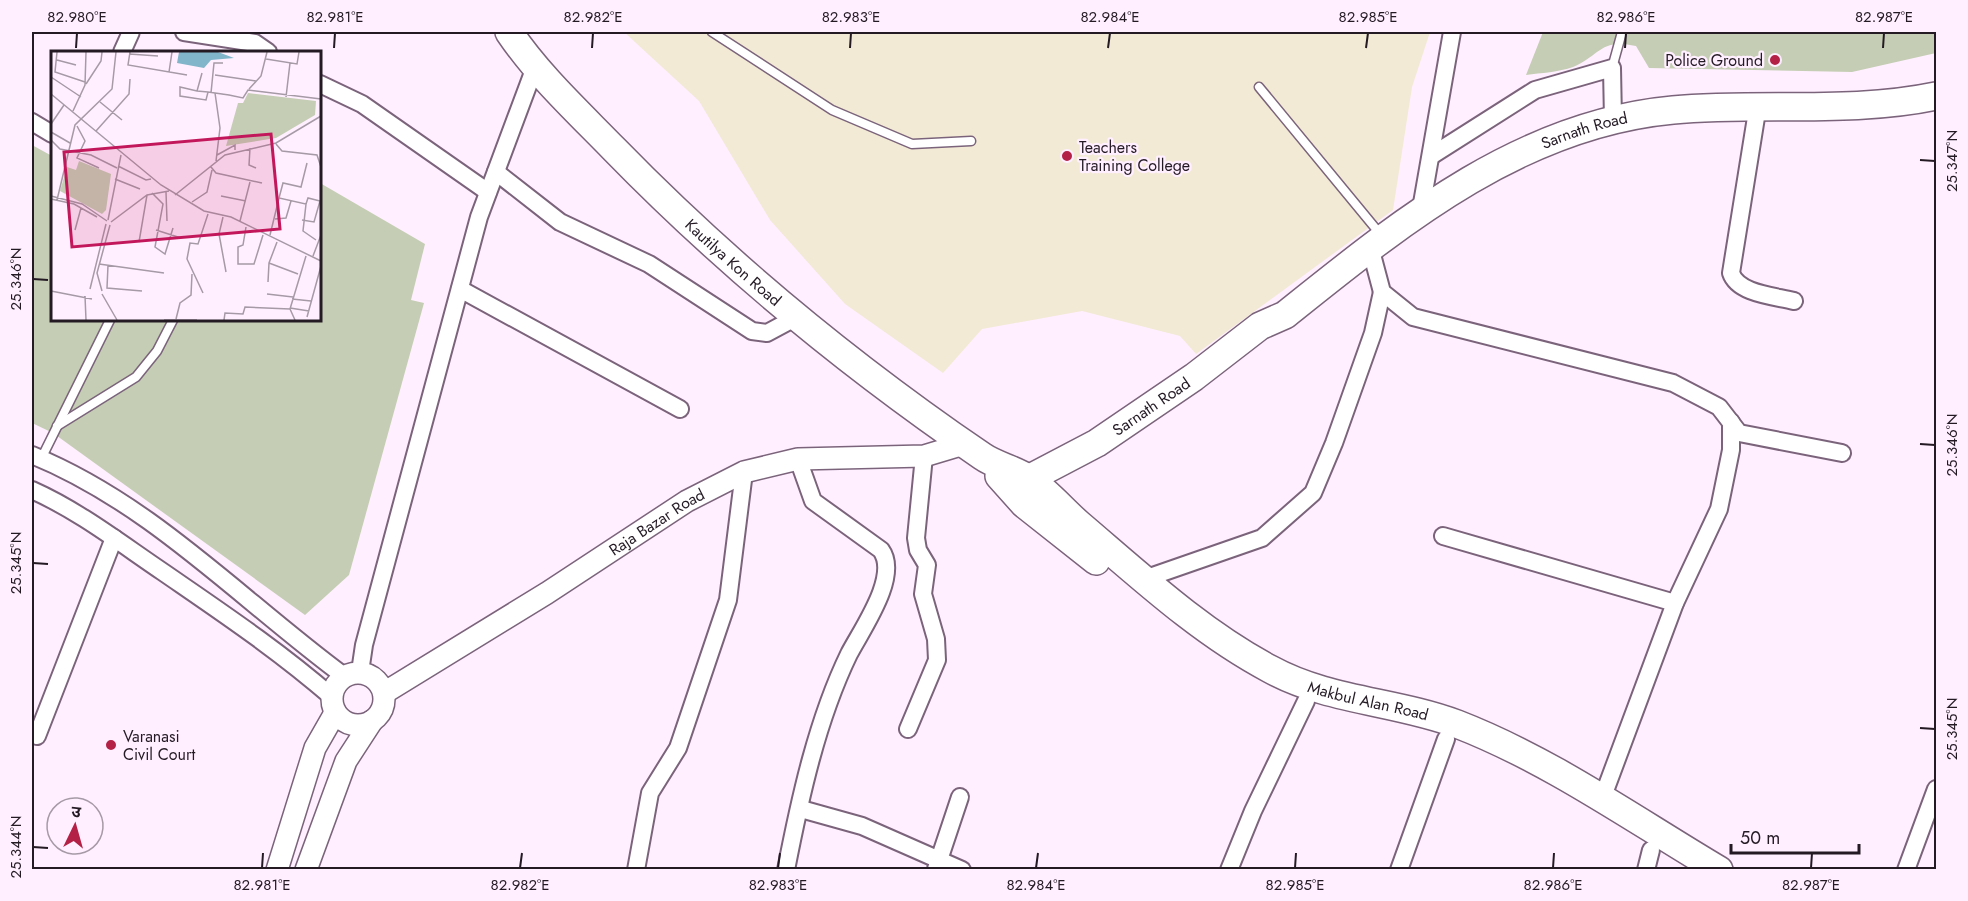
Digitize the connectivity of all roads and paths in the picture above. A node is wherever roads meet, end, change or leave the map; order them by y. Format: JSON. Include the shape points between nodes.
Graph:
{"nodes":[{"id":1,"x":131,"y":32,"type":"edge"},
{"id":2,"x":184,"y":32,"type":"edge"},
{"id":3,"x":509,"y":32,"type":"edge"},
{"id":4,"x":712,"y":32,"type":"edge"},
{"id":5,"x":1452,"y":32,"type":"edge"},
{"id":6,"x":1622,"y":32,"type":"edge"},
{"id":7,"x":122,"y":51,"type":"edge"},
{"id":8,"x":267,"y":51,"type":"edge"},
{"id":9,"x":535,"y":67,"type":"junction"},
{"id":10,"x":1612,"y":68,"type":"junction"},
{"id":11,"x":321,"y":84,"type":"edge"},
{"id":12,"x":1259,"y":87,"type":"dead end"},
{"id":13,"x":1936,"y":96,"type":"edge"},
{"id":14,"x":1758,"y":105,"type":"junction"},
{"id":15,"x":1613,"y":120,"type":"junction"},
{"id":16,"x":32,"y":122,"type":"edge"},
{"id":17,"x":51,"y":133,"type":"edge"},
{"id":18,"x":971,"y":141,"type":"dead end"},
{"id":19,"x":1431,"y":156,"type":"junction"},
{"id":20,"x":496,"y":172,"type":"junction"},
{"id":21,"x":488,"y":192,"type":"junction"},
{"id":22,"x":1421,"y":209,"type":"junction"},
{"id":23,"x":1376,"y":242,"type":"junction"},
{"id":24,"x":460,"y":289,"type":"junction"},
{"id":25,"x":1383,"y":292,"type":"junction"},
{"id":26,"x":1794,"y":302,"type":"dead end"},
{"id":27,"x":795,"y":318,"type":"junction"},
{"id":28,"x":110,"y":321,"type":"edge"},
{"id":29,"x":172,"y":321,"type":"edge"},
{"id":30,"x":680,"y":409,"type":"dead end"},
{"id":31,"x":1731,"y":422,"type":"junction"},
{"id":32,"x":57,"y":426,"type":"junction"},
{"id":33,"x":964,"y":444,"type":"junction"},
{"id":34,"x":1842,"y":453,"type":"dead end"},
{"id":35,"x":924,"y":456,"type":"junction"},
{"id":36,"x":36,"y":457,"type":"edge"},
{"id":37,"x":798,"y":459,"type":"junction"},
{"id":38,"x":744,"y":472,"type":"junction"},
{"id":39,"x":32,"y":490,"type":"edge"},
{"id":40,"x":1026,"y":491,"type":"junction"},
{"id":41,"x":1443,"y":536,"type":"dead end"},
{"id":42,"x":114,"y":538,"type":"junction"},
{"id":43,"x":1144,"y":579,"type":"junction"},
{"id":44,"x":1675,"y":603,"type":"junction"},
{"id":45,"x":352,"y":674,"type":"junction"},
{"id":46,"x":384,"y":693,"type":"junction"},
{"id":47,"x":1306,"y":701,"type":"junction"},
{"id":48,"x":333,"y":705,"type":"junction"},
{"id":49,"x":372,"y":721,"type":"junction"},
{"id":50,"x":908,"y":729,"type":"dead end"},
{"id":51,"x":38,"y":736,"type":"dead end"},
{"id":52,"x":1446,"y":739,"type":"junction"},
{"id":53,"x":1936,"y":795,"type":"edge"},
{"id":54,"x":960,"y":797,"type":"dead end"},
{"id":55,"x":1602,"y":799,"type":"junction"},
{"id":56,"x":801,"y":809,"type":"junction"},
{"id":57,"x":1648,"y":860,"type":"edge"},
{"id":58,"x":938,"y":864,"type":"edge"},
{"id":59,"x":277,"y":870,"type":"edge"},
{"id":60,"x":306,"y":870,"type":"edge"},
{"id":61,"x":636,"y":870,"type":"edge"},
{"id":62,"x":786,"y":870,"type":"edge"},
{"id":63,"x":962,"y":870,"type":"edge"},
{"id":64,"x":1229,"y":870,"type":"edge"},
{"id":65,"x":1399,"y":870,"type":"edge"},
{"id":66,"x":1684,"y":870,"type":"edge"},
{"id":67,"x":1719,"y":870,"type":"edge"},
{"id":68,"x":1906,"y":870,"type":"edge"}],
"edges":[{"from":1,"to":7,"type":"street"},
{"from":2,"to":8,"type":"street","via":[[255,43]]},
{"from":3,"to":9,"type":"highway","name":"Kautilya Kon Road"},
{"from":4,"to":18,"type":"lane","via":[[832,110],[912,144]]},
{"from":5,"to":19,"type":"street"},
{"from":6,"to":10,"type":"lane"},
{"from":9,"to":20,"type":"street"},
{"from":9,"to":27,"type":"highway","name":"Kautilya Kon Road","via":[[710,244]]},
{"from":10,"to":15,"type":"street"},
{"from":10,"to":19,"type":"street","via":[[1535,90]]},
{"from":11,"to":21,"type":"street","via":[[363,104]]},
{"from":12,"to":23,"type":"lane"},
{"from":13,"to":14,"type":"highway","name":"Sarnath Road","via":[[1859,105]]},
{"from":14,"to":15,"type":"highway","name":"Sarnath Road","via":[[1672,110]]},
{"from":14,"to":26,"type":"street","via":[[1731,273],[1741,287]]},
{"from":15,"to":22,"type":"highway","name":"Sarnath Road","via":[[1515,155]]},
{"from":16,"to":17,"type":"street"},
{"from":19,"to":22,"type":"street"},
{"from":20,"to":21,"type":"street"},
{"from":20,"to":27,"type":"street","via":[[560,222],[649,264],[752,331],[767,333]]},
{"from":21,"to":24,"type":"street"},
{"from":22,"to":23,"type":"highway","name":"Sarnath Road"},
{"from":23,"to":25,"type":"street"},
{"from":23,"to":40,"type":"highway","name":"Sarnath Road","via":[[1285,315],[1260,326],[1194,377]]},
{"from":24,"to":30,"type":"street"},
{"from":24,"to":45,"type":"street","via":[[364,645]]},
{"from":25,"to":31,"type":"street","via":[[1413,317],[1673,383],[1719,407]]},
{"from":25,"to":43,"type":"street","via":[[1373,333],[1313,493],[1262,538]]},
{"from":27,"to":33,"type":"highway","name":"Kautilya Kon Road"},
{"from":28,"to":32,"type":"lane"},
{"from":29,"to":32,"type":"lane","via":[[157,351],[136,377]]},
{"from":31,"to":34,"type":"street","via":[[1739,433]]},
{"from":31,"to":44,"type":"street","via":[[1731,450],[1719,508]]},
{"from":32,"to":36,"type":"lane"},
{"from":33,"to":35,"type":"street","name":"Raja Bazar Road"},
{"from":33,"to":40,"type":"highway","name":"Kautilya Kon Road"},
{"from":35,"to":37,"type":"street","name":"Raja Bazar Road"},
{"from":35,"to":50,"type":"street","via":[[916,538],[928,568],[923,594],[937,653],[933,672]]},
{"from":36,"to":45,"type":"street","via":[[121,501],[220,574],[291,637]]},
{"from":37,"to":38,"type":"street","name":"Raja Bazar Road"},
{"from":37,"to":56,"type":"street","via":[[813,501],[881,550],[888,566],[883,587],[833,695]]},
{"from":38,"to":46,"type":"street","name":"Raja Bazar Road","via":[[687,501]]},
{"from":38,"to":61,"type":"street","via":[[728,600],[678,748],[650,793]]},
{"from":39,"to":42,"type":"street"},
{"from":40,"to":43,"type":"highway","name":"Makbul Alan Road"},
{"from":40,"to":47,"type":"highway","name":"Makbul Alan Road","via":[[1218,657],[1259,682]]},
{"from":41,"to":44,"type":"street"},
{"from":42,"to":48,"type":"street","via":[[286,657]]},
{"from":42,"to":51,"type":"street"},
{"from":43,"to":55,"type":"highway","name":"Makbul Alan Road","via":[[1226,642],[1270,670],[1312,688],[1453,722],[1518,750]]},
{"from":44,"to":55,"type":"street"},
{"from":45,"to":46,"type":"street","via":[[375,678]]},
{"from":45,"to":48,"type":"street","via":[[333,689]]},
{"from":46,"to":49,"type":"street","via":[[383,709]]},
{"from":47,"to":52,"type":"highway","name":"Makbul Alan Road"},
{"from":47,"to":64,"type":"street"},
{"from":48,"to":49,"type":"street","via":[[341,719],[356,725]]},
{"from":48,"to":59,"type":"street","via":[[315,748]]},
{"from":49,"to":60,"type":"street","via":[[346,761]]},
{"from":52,"to":57,"type":"highway","name":"Makbul Alan Road","via":[[1503,763],[1570,800]]},
{"from":52,"to":65,"type":"street"},
{"from":53,"to":68,"type":"street"},
{"from":54,"to":58,"type":"street"},
{"from":55,"to":67,"type":"highway","name":"Makbul Alan Road"},
{"from":56,"to":58,"type":"street","via":[[862,826]]},
{"from":56,"to":62,"type":"street"},
{"from":57,"to":66,"type":"highway","name":"Makbul Alan Road"},
{"from":58,"to":63,"type":"street"}]}
